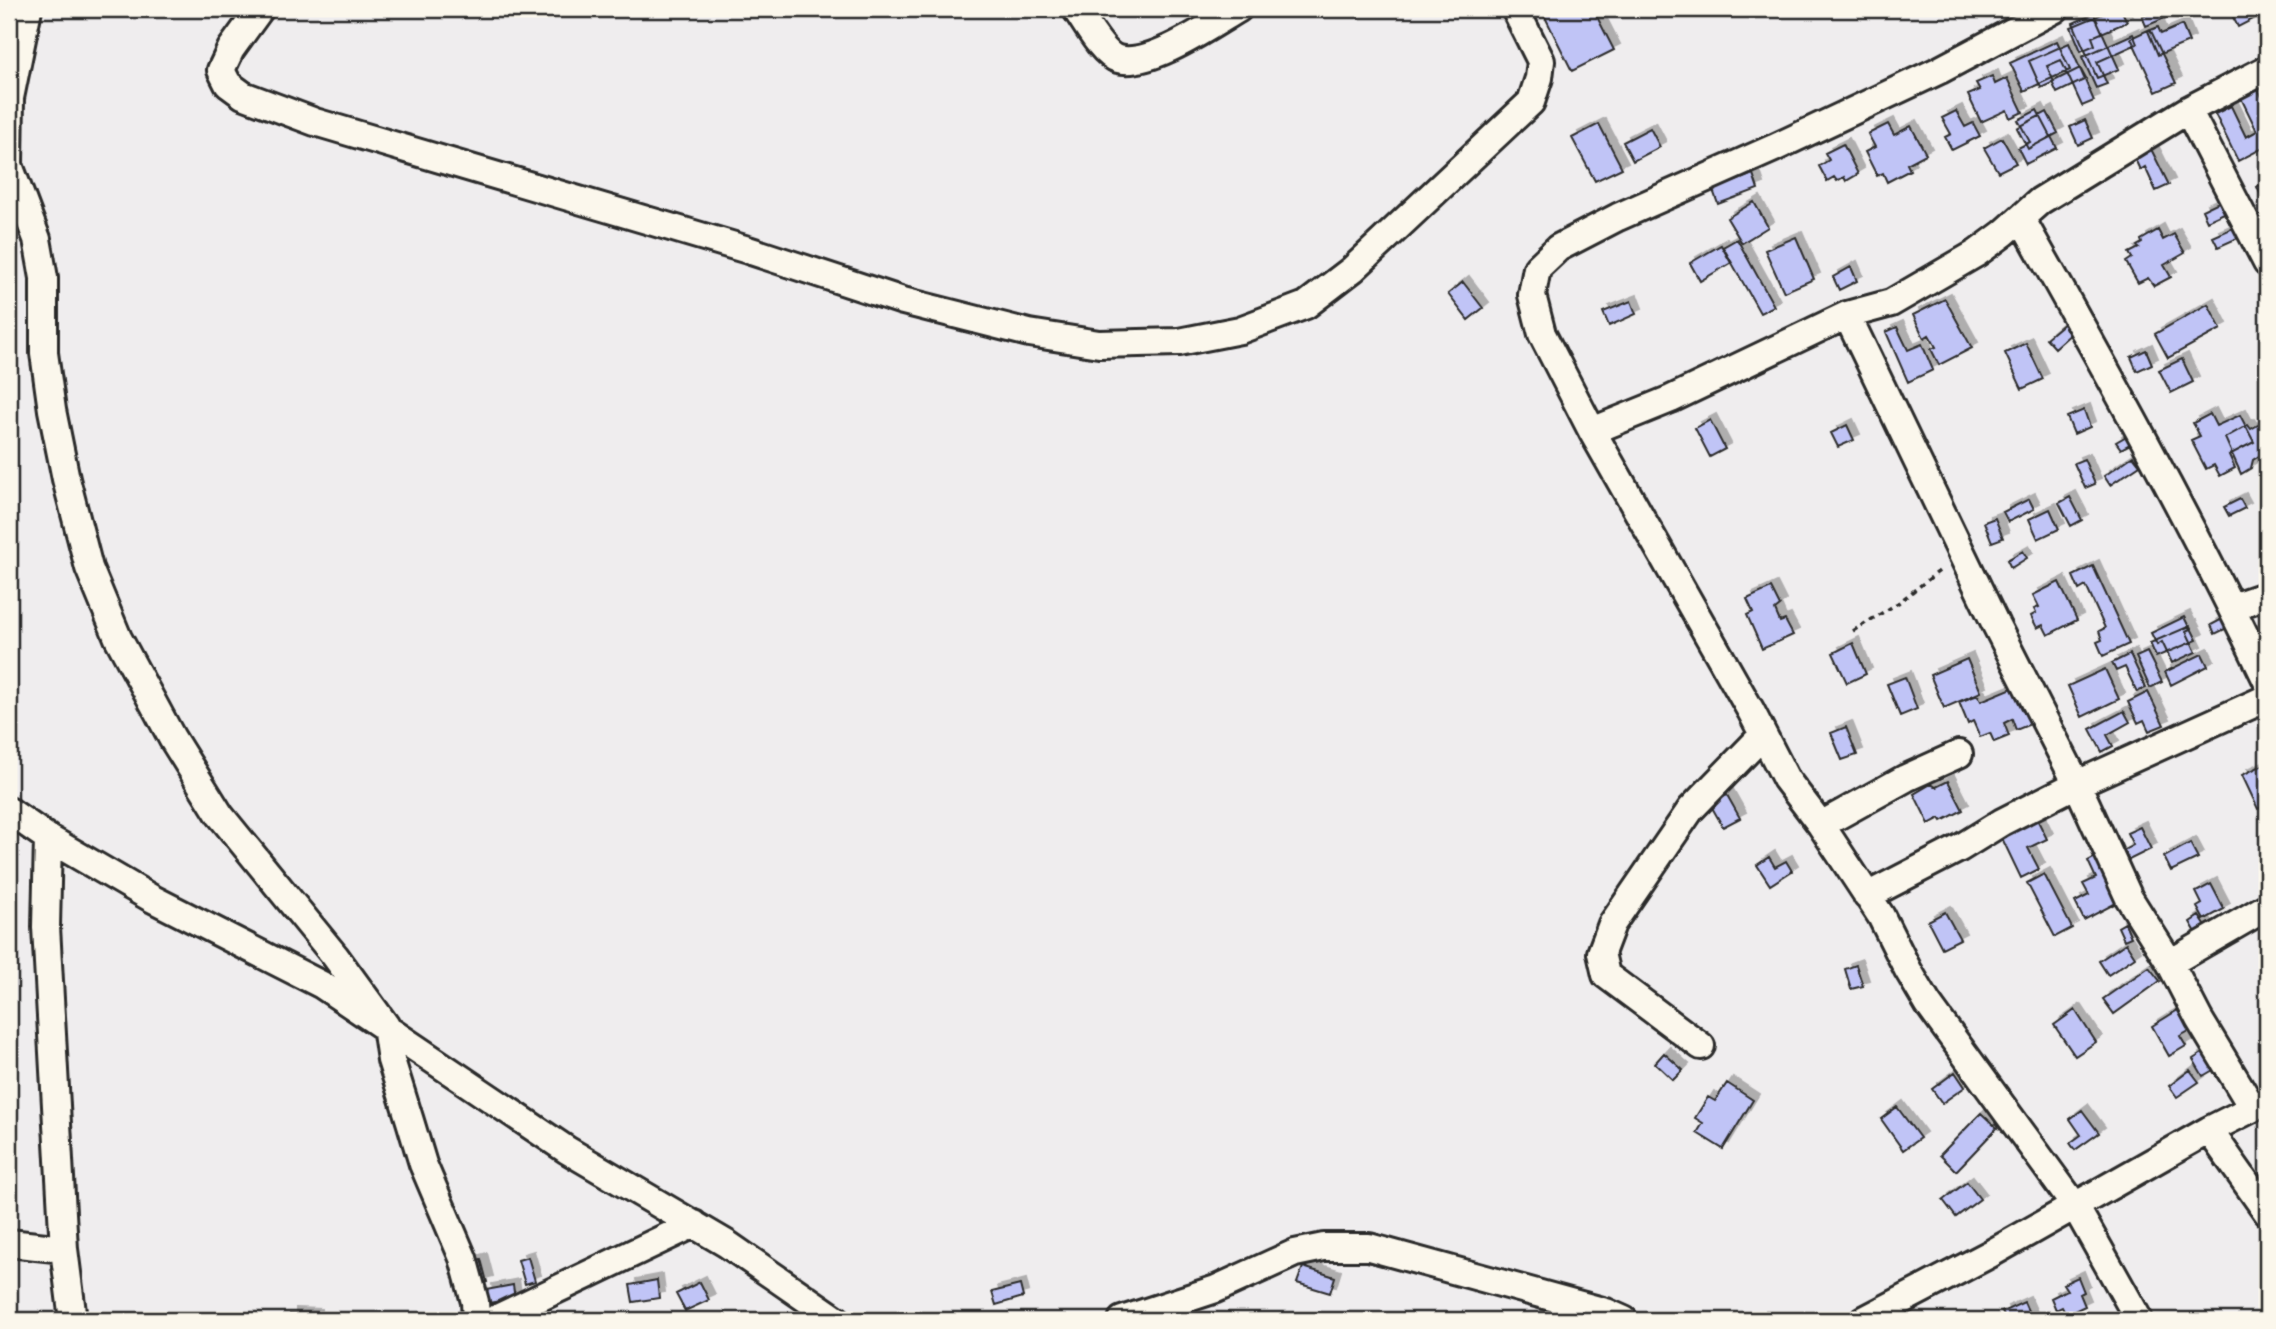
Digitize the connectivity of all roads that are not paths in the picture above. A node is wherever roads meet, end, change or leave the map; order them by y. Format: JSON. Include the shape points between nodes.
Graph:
{"nodes":[{"id":1,"x":28,"y":9,"type":"edge"},
{"id":2,"x":260,"y":9,"type":"edge"},
{"id":3,"x":1076,"y":9,"type":"edge"},
{"id":4,"x":1238,"y":9,"type":"edge"},
{"id":5,"x":1515,"y":9,"type":"edge"},
{"id":6,"x":2054,"y":9,"type":"edge"},
{"id":7,"x":2267,"y":69,"type":"edge"},
{"id":8,"x":2188,"y":110,"type":"junction"},
{"id":9,"x":9,"y":165,"type":"edge"},
{"id":10,"x":2021,"y":218,"type":"junction"},
{"id":11,"x":2267,"y":263,"type":"edge"},
{"id":12,"x":1847,"y":315,"type":"junction"},
{"id":13,"x":1591,"y":431,"type":"junction"},
{"id":14,"x":2267,"y":595,"type":"edge"},
{"id":15,"x":2232,"y":607,"type":"junction"},
{"id":16,"x":2267,"y":681,"type":"edge"},
{"id":17,"x":2267,"y":698,"type":"edge"},
{"id":18,"x":1763,"y":735,"type":"junction"},
{"id":19,"x":1959,"y":754,"type":"dead end"},
{"id":20,"x":2077,"y":784,"type":"junction"},
{"id":21,"x":9,"y":811,"type":"edge"},
{"id":22,"x":1821,"y":825,"type":"junction"},
{"id":23,"x":48,"y":838,"type":"junction"},
{"id":24,"x":1867,"y":896,"type":"junction"},
{"id":25,"x":2267,"y":907,"type":"edge"},
{"id":26,"x":2170,"y":963,"type":"junction"},
{"id":27,"x":386,"y":1026,"type":"junction"},
{"id":28,"x":1701,"y":1046,"type":"dead end"},
{"id":29,"x":2260,"y":1105,"type":"edge"},
{"id":30,"x":2209,"y":1130,"type":"junction"},
{"id":31,"x":2075,"y":1206,"type":"junction"},
{"id":32,"x":2267,"y":1212,"type":"edge"},
{"id":33,"x":694,"y":1224,"type":"junction"},
{"id":34,"x":9,"y":1242,"type":"edge"},
{"id":35,"x":64,"y":1249,"type":"junction"},
{"id":36,"x":73,"y":1320,"type":"edge"},
{"id":37,"x":476,"y":1320,"type":"edge"},
{"id":38,"x":493,"y":1320,"type":"edge"},
{"id":39,"x":837,"y":1320,"type":"edge"},
{"id":40,"x":1122,"y":1320,"type":"edge"},
{"id":41,"x":1624,"y":1320,"type":"edge"},
{"id":42,"x":1864,"y":1320,"type":"edge"},
{"id":43,"x":2139,"y":1320,"type":"edge"}],
"edges":[{"from":1,"to":9,"type":"street","via":[[10,98]]},
{"from":2,"to":5,"type":"street","via":[[221,70],[228,84],[243,95],[315,122],[748,250],[903,301],[1099,344],[1180,342],[1240,330],[1306,305],[1353,270],[1531,102],[1541,61]]},
{"from":3,"to":4,"type":"street","via":[[1106,52],[1118,59],[1145,59]]},
{"from":6,"to":13,"type":"street","via":[[1940,70],[1558,248],[1537,268],[1532,295],[1542,334]]},
{"from":7,"to":8,"type":"street"},
{"from":8,"to":10,"type":"street","via":[[2040,201]]},
{"from":8,"to":11,"type":"street"},
{"from":9,"to":27,"type":"street","via":[[42,265],[44,353],[66,479],[89,568],[118,638],[220,815]]},
{"from":10,"to":12,"type":"street","via":[[1977,253],[1891,303]]},
{"from":10,"to":15,"type":"street","via":[[2144,437]]},
{"from":12,"to":13,"type":"street","via":[[1671,399]]},
{"from":12,"to":20,"type":"street"},
{"from":13,"to":18,"type":"street"},
{"from":14,"to":15,"type":"street"},
{"from":15,"to":16,"type":"street"},
{"from":17,"to":20,"type":"street"},
{"from":18,"to":22,"type":"street","via":[[1786,779]]},
{"from":18,"to":28,"type":"street","via":[[1691,809],[1612,924],[1601,953],[1606,975]]},
{"from":19,"to":22,"type":"street"},
{"from":20,"to":24,"type":"street"},
{"from":20,"to":26,"type":"street","via":[[2129,898]]},
{"from":21,"to":23,"type":"street"},
{"from":22,"to":24,"type":"street"},
{"from":23,"to":27,"type":"street","via":[[150,898],[322,985]]},
{"from":23,"to":35,"type":"street","via":[[46,927]]},
{"from":24,"to":31,"type":"street","via":[[1928,1004]]},
{"from":25,"to":26,"type":"street"},
{"from":26,"to":29,"type":"street","via":[[2199,1019]]},
{"from":27,"to":33,"type":"street","via":[[567,1150]]},
{"from":27,"to":37,"type":"street","via":[[391,1060],[423,1164],[463,1258]]},
{"from":29,"to":30,"type":"street"},
{"from":30,"to":31,"type":"street"},
{"from":30,"to":32,"type":"street"},
{"from":31,"to":42,"type":"street"},
{"from":31,"to":43,"type":"street"},
{"from":33,"to":38,"type":"street"},
{"from":33,"to":39,"type":"street"},
{"from":34,"to":35,"type":"street"},
{"from":35,"to":36,"type":"street"},
{"from":40,"to":41,"type":"street","via":[[1216,1289],[1295,1253],[1324,1247],[1369,1247]]}]}
